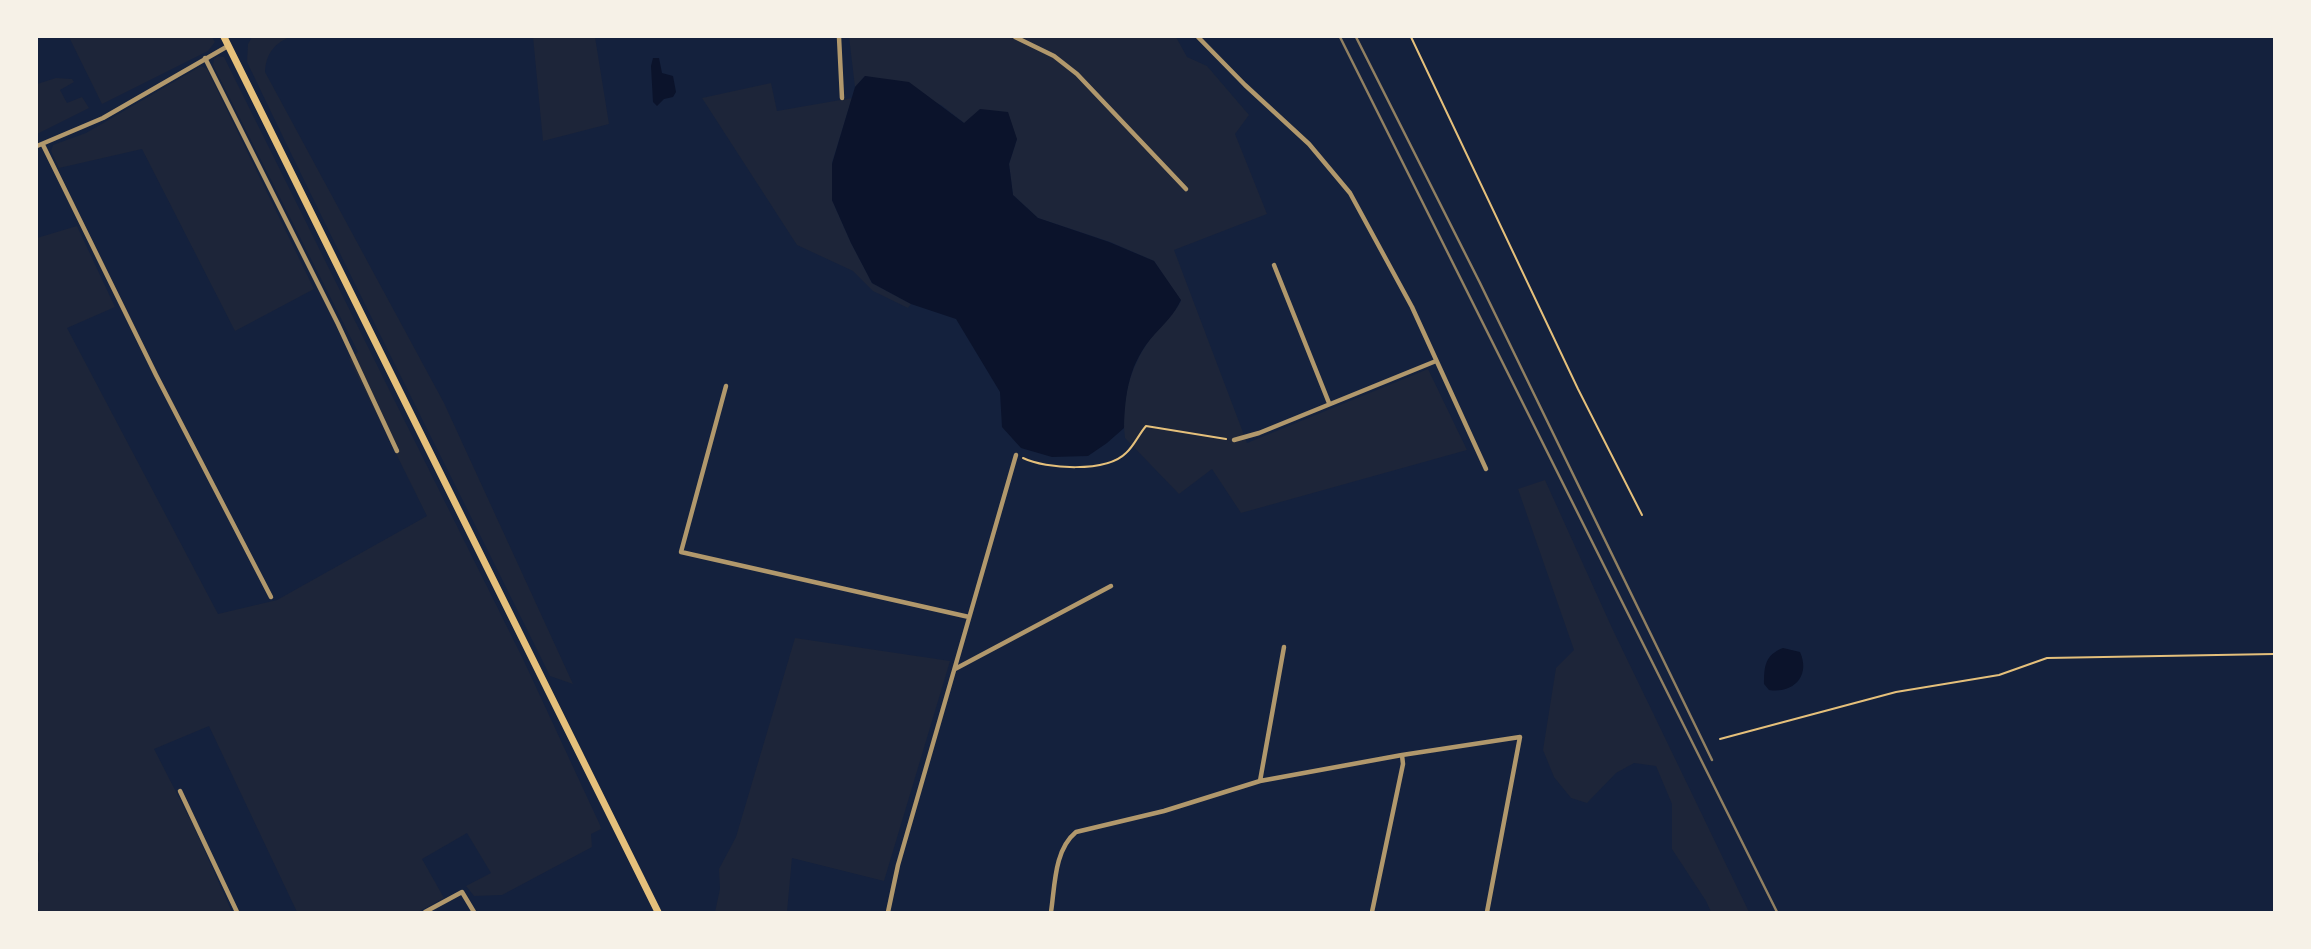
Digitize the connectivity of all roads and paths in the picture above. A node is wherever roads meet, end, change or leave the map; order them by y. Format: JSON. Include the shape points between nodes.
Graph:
{"nodes":[{"id":1,"x":224,"y":37,"type":"edge"},
{"id":2,"x":839,"y":37,"type":"edge"},
{"id":3,"x":1015,"y":37,"type":"edge"},
{"id":4,"x":1198,"y":37,"type":"edge"},
{"id":5,"x":1411,"y":37,"type":"edge"},
{"id":6,"x":228,"y":46,"type":"junction"},
{"id":7,"x":205,"y":58,"type":"junction"},
{"id":8,"x":842,"y":98,"type":"dead end"},
{"id":9,"x":40,"y":145,"type":"edge"},
{"id":10,"x":1186,"y":188,"type":"dead end"},
{"id":11,"x":1274,"y":265,"type":"dead end"},
{"id":12,"x":1436,"y":361,"type":"junction"},
{"id":13,"x":726,"y":386,"type":"dead end"},
{"id":14,"x":1329,"y":403,"type":"junction"},
{"id":15,"x":1234,"y":440,"type":"joint"},
{"id":16,"x":397,"y":452,"type":"dead end"},
{"id":17,"x":1016,"y":455,"type":"joint"},
{"id":18,"x":1486,"y":469,"type":"dead end"},
{"id":19,"x":1642,"y":514,"type":"dead end"},
{"id":20,"x":1111,"y":586,"type":"dead end"},
{"id":21,"x":271,"y":597,"type":"dead end"},
{"id":22,"x":969,"y":617,"type":"junction"},
{"id":23,"x":1284,"y":647,"type":"dead end"},
{"id":24,"x":2274,"y":654,"type":"edge"},
{"id":25,"x":955,"y":669,"type":"junction"},
{"id":26,"x":1720,"y":739,"type":"dead end"},
{"id":27,"x":1402,"y":755,"type":"junction"},
{"id":28,"x":1260,"y":781,"type":"junction"},
{"id":29,"x":180,"y":791,"type":"dead end"},
{"id":30,"x":237,"y":912,"type":"edge"},
{"id":31,"x":425,"y":912,"type":"edge"},
{"id":32,"x":474,"y":912,"type":"edge"},
{"id":33,"x":658,"y":912,"type":"edge"},
{"id":34,"x":888,"y":912,"type":"edge"},
{"id":35,"x":1051,"y":912,"type":"edge"},
{"id":36,"x":1372,"y":912,"type":"edge"},
{"id":37,"x":1487,"y":912,"type":"edge"}],
"edges":[{"from":1,"to":6,"type":"main road"},
{"from":2,"to":8,"type":"street"},
{"from":3,"to":10,"type":"street","via":[[1054,56],[1077,74]]},
{"from":4,"to":12,"type":"street","via":[[1309,144],[1350,193]]},
{"from":5,"to":19,"type":"path"},
{"from":6,"to":7,"type":"street"},
{"from":6,"to":33,"type":"main road"},
{"from":7,"to":9,"type":"street","via":[[103,118]]},
{"from":7,"to":16,"type":"street"},
{"from":9,"to":21,"type":"street"},
{"from":11,"to":14,"type":"street"},
{"from":12,"to":14,"type":"street"},
{"from":12,"to":18,"type":"street"},
{"from":13,"to":22,"type":"street","via":[[681,552]]},
{"from":14,"to":15,"type":"street"},
{"from":15,"to":17,"type":"path","via":[[1146,426],[1126,453],[1103,464],[1064,468]]},
{"from":17,"to":22,"type":"street"},
{"from":20,"to":25,"type":"street"},
{"from":22,"to":25,"type":"street"},
{"from":23,"to":28,"type":"street"},
{"from":24,"to":26,"type":"path","via":[[2047,659],[1999,675],[1896,692]]},
{"from":25,"to":34,"type":"street"},
{"from":27,"to":28,"type":"street"},
{"from":27,"to":36,"type":"street"},
{"from":27,"to":37,"type":"street","via":[[1520,737]]},
{"from":28,"to":35,"type":"street","via":[[1076,832],[1066,840],[1059,861]]},
{"from":29,"to":30,"type":"street"},
{"from":31,"to":32,"type":"street","via":[[462,892]]}]}
